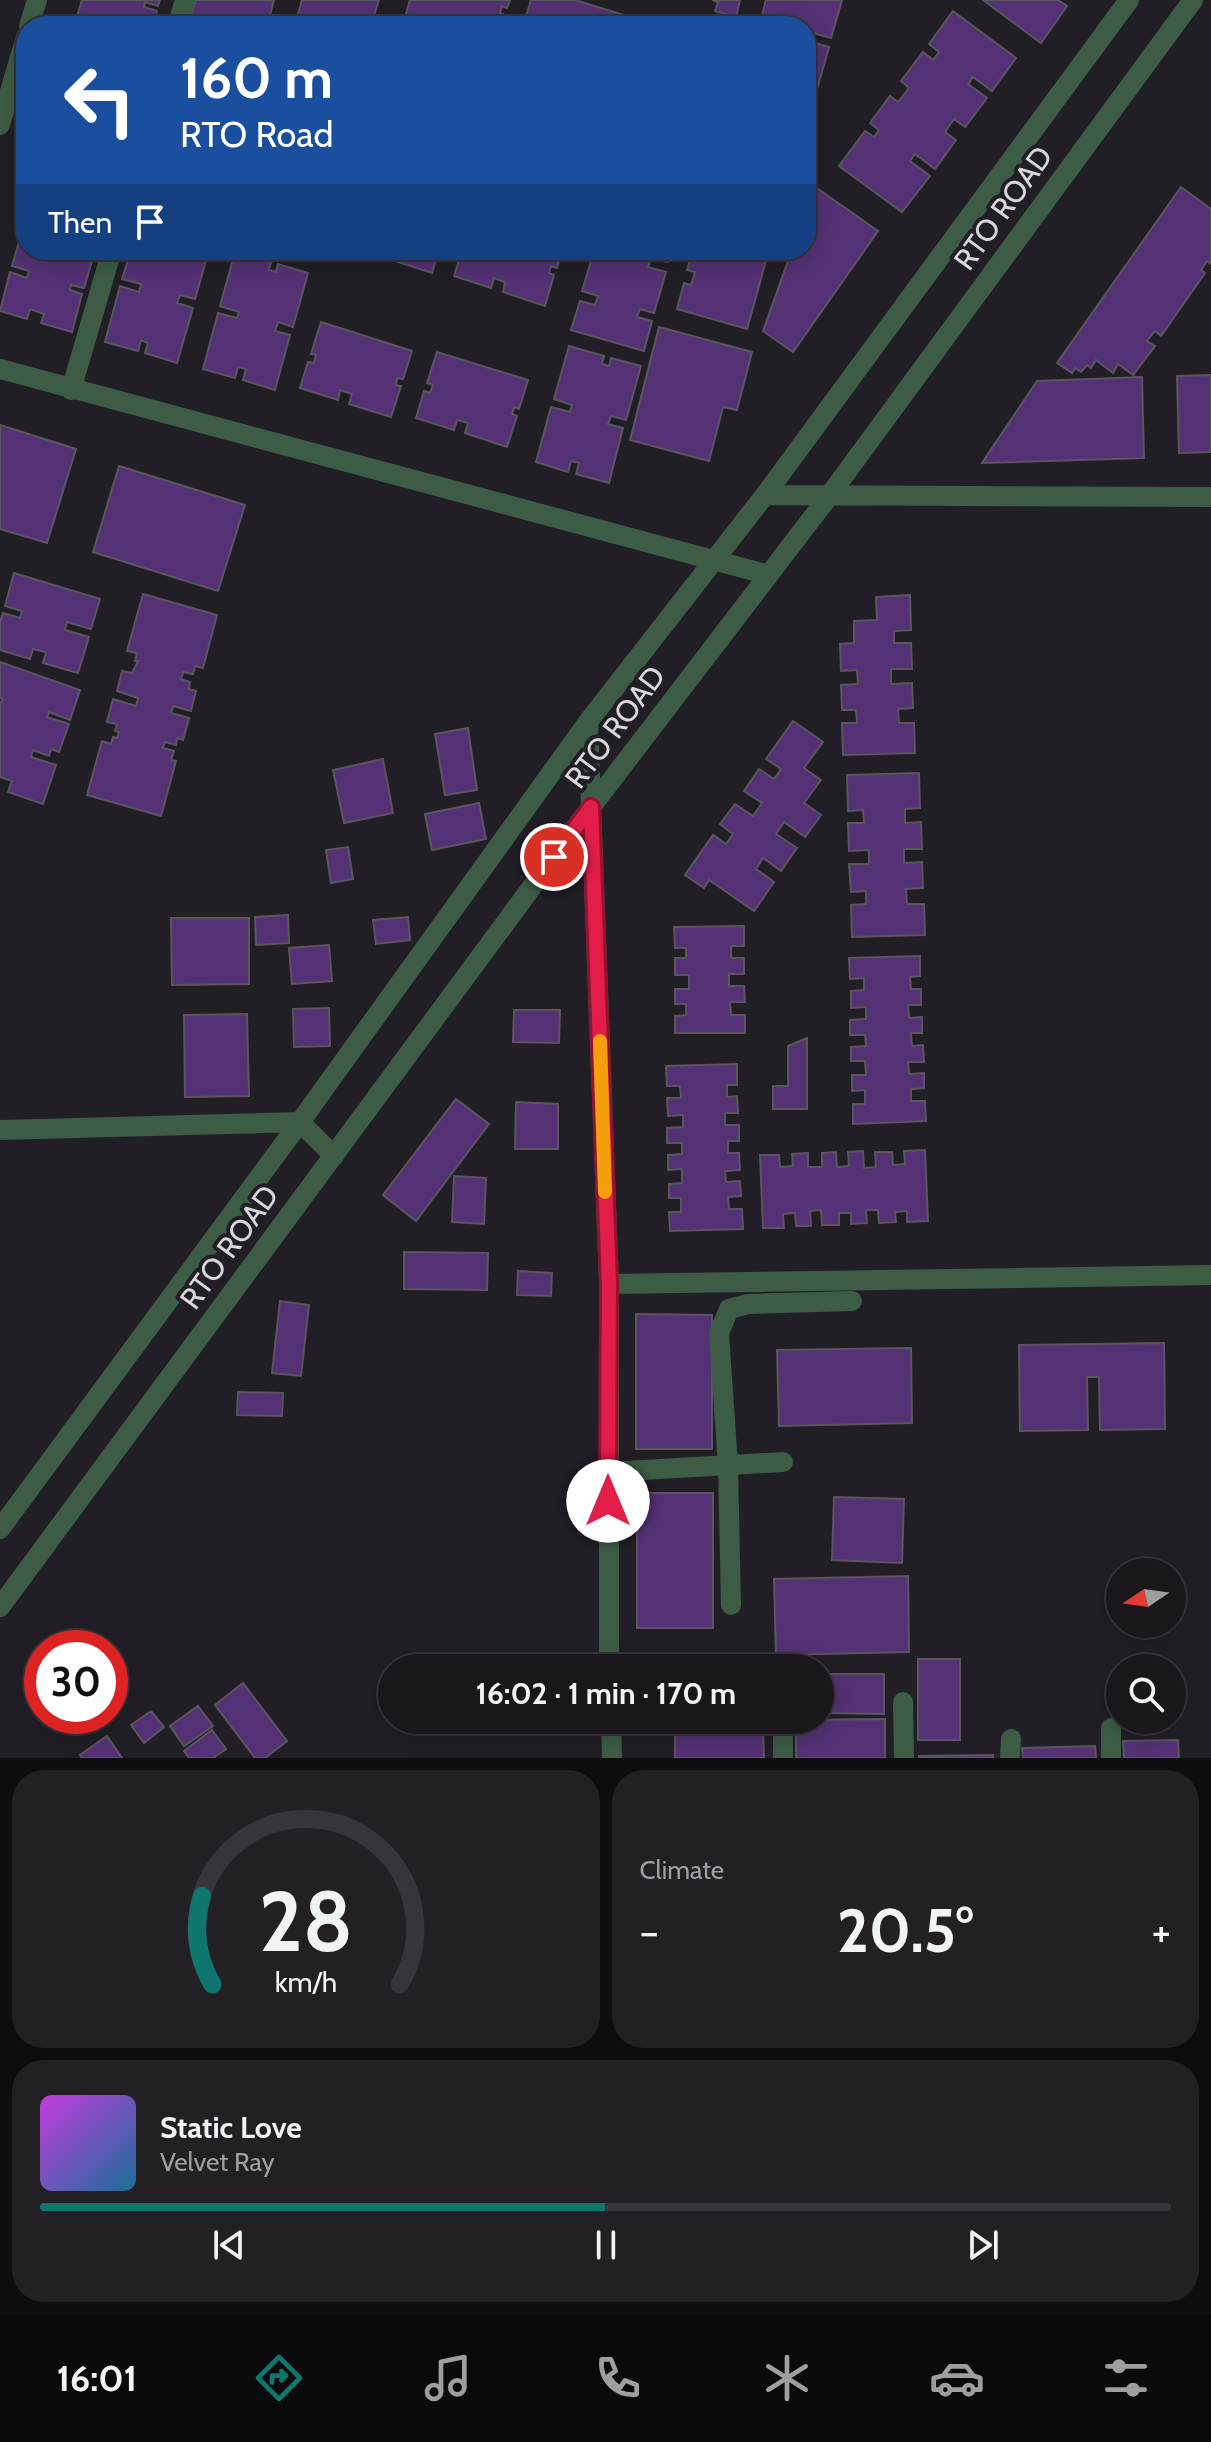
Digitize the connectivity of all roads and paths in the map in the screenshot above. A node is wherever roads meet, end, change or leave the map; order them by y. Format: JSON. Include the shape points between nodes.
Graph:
{"nodes":[{"id":1,"x":1129,"y":0,"type":"edge"},
{"id":2,"x":1193,"y":0,"type":"edge"},
{"id":3,"x":16,"y":71,"type":"edge"},
{"id":4,"x":0,"y":125,"type":"edge"},
{"id":5,"x":109,"y":260,"type":"edge"},
{"id":6,"x":0,"y":369,"type":"edge"},
{"id":7,"x":71,"y":390,"type":"junction"},
{"id":8,"x":765,"y":495,"type":"junction"},
{"id":9,"x":829,"y":496,"type":"junction"},
{"id":10,"x":1211,"y":497,"type":"edge"},
{"id":11,"x":715,"y":560,"type":"junction"},
{"id":12,"x":769,"y":575,"type":"junction"},
{"id":13,"x":588,"y":722,"type":"junction"},
{"id":14,"x":591,"y":807,"type":"junction"},
{"id":15,"x":300,"y":1122,"type":"junction"},
{"id":16,"x":0,"y":1130,"type":"edge"},
{"id":17,"x":334,"y":1156,"type":"junction"},
{"id":18,"x":1211,"y":1275,"type":"edge"},
{"id":19,"x":609,"y":1284,"type":"junction"},
{"id":20,"x":852,"y":1301,"type":"dead end"},
{"id":21,"x":783,"y":1462,"type":"dead end"},
{"id":22,"x":728,"y":1466,"type":"junction"},
{"id":23,"x":608,"y":1472,"type":"junction"},
{"id":24,"x":0,"y":1529,"type":"edge"},
{"id":25,"x":731,"y":1605,"type":"dead end"},
{"id":26,"x":0,"y":1607,"type":"edge"},
{"id":27,"x":609,"y":1654,"type":"edge"},
{"id":28,"x":903,"y":1702,"type":"dead end"},
{"id":29,"x":611,"y":1734,"type":"edge"},
{"id":30,"x":783,"y":1734,"type":"edge"},
{"id":31,"x":1111,"y":1734,"type":"edge"},
{"id":32,"x":612,"y":1758,"type":"edge"},
{"id":33,"x":783,"y":1758,"type":"edge"},
{"id":34,"x":904,"y":1758,"type":"edge"},
{"id":35,"x":1111,"y":1758,"type":"edge"}],
"edges":[{"from":1,"to":8,"type":"street","name":"RTO ROAD"},
{"from":2,"to":9,"type":"street","name":"RTO ROAD"},
{"from":3,"to":4,"type":"street"},
{"from":5,"to":7,"type":"street"},
{"from":6,"to":7,"type":"street"},
{"from":7,"to":11,"type":"street"},
{"from":8,"to":9,"type":"street"},
{"from":8,"to":11,"type":"street","name":"RTO ROAD"},
{"from":9,"to":10,"type":"street"},
{"from":9,"to":12,"type":"street","name":"RTO ROAD"},
{"from":11,"to":12,"type":"street"},
{"from":11,"to":13,"type":"street","name":"RTO ROAD"},
{"from":12,"to":14,"type":"street","name":"RTO ROAD"},
{"from":13,"to":14,"type":"street"},
{"from":13,"to":15,"type":"street","name":"RTO ROAD"},
{"from":14,"to":17,"type":"street","name":"RTO ROAD"},
{"from":14,"to":19,"type":"street"},
{"from":15,"to":16,"type":"street"},
{"from":15,"to":17,"type":"street"},
{"from":15,"to":24,"type":"street","name":"RTO ROAD"},
{"from":17,"to":26,"type":"street","name":"RTO ROAD"},
{"from":18,"to":19,"type":"street"},
{"from":19,"to":23,"type":"street"},
{"from":20,"to":22,"type":"street","via":[[729,1309],[719,1333]]},
{"from":21,"to":22,"type":"street"},
{"from":22,"to":23,"type":"street"},
{"from":22,"to":25,"type":"street"},
{"from":23,"to":27,"type":"street"},
{"from":28,"to":34,"type":"street"},
{"from":29,"to":32,"type":"street"},
{"from":30,"to":33,"type":"street"},
{"from":31,"to":35,"type":"street"}]}
